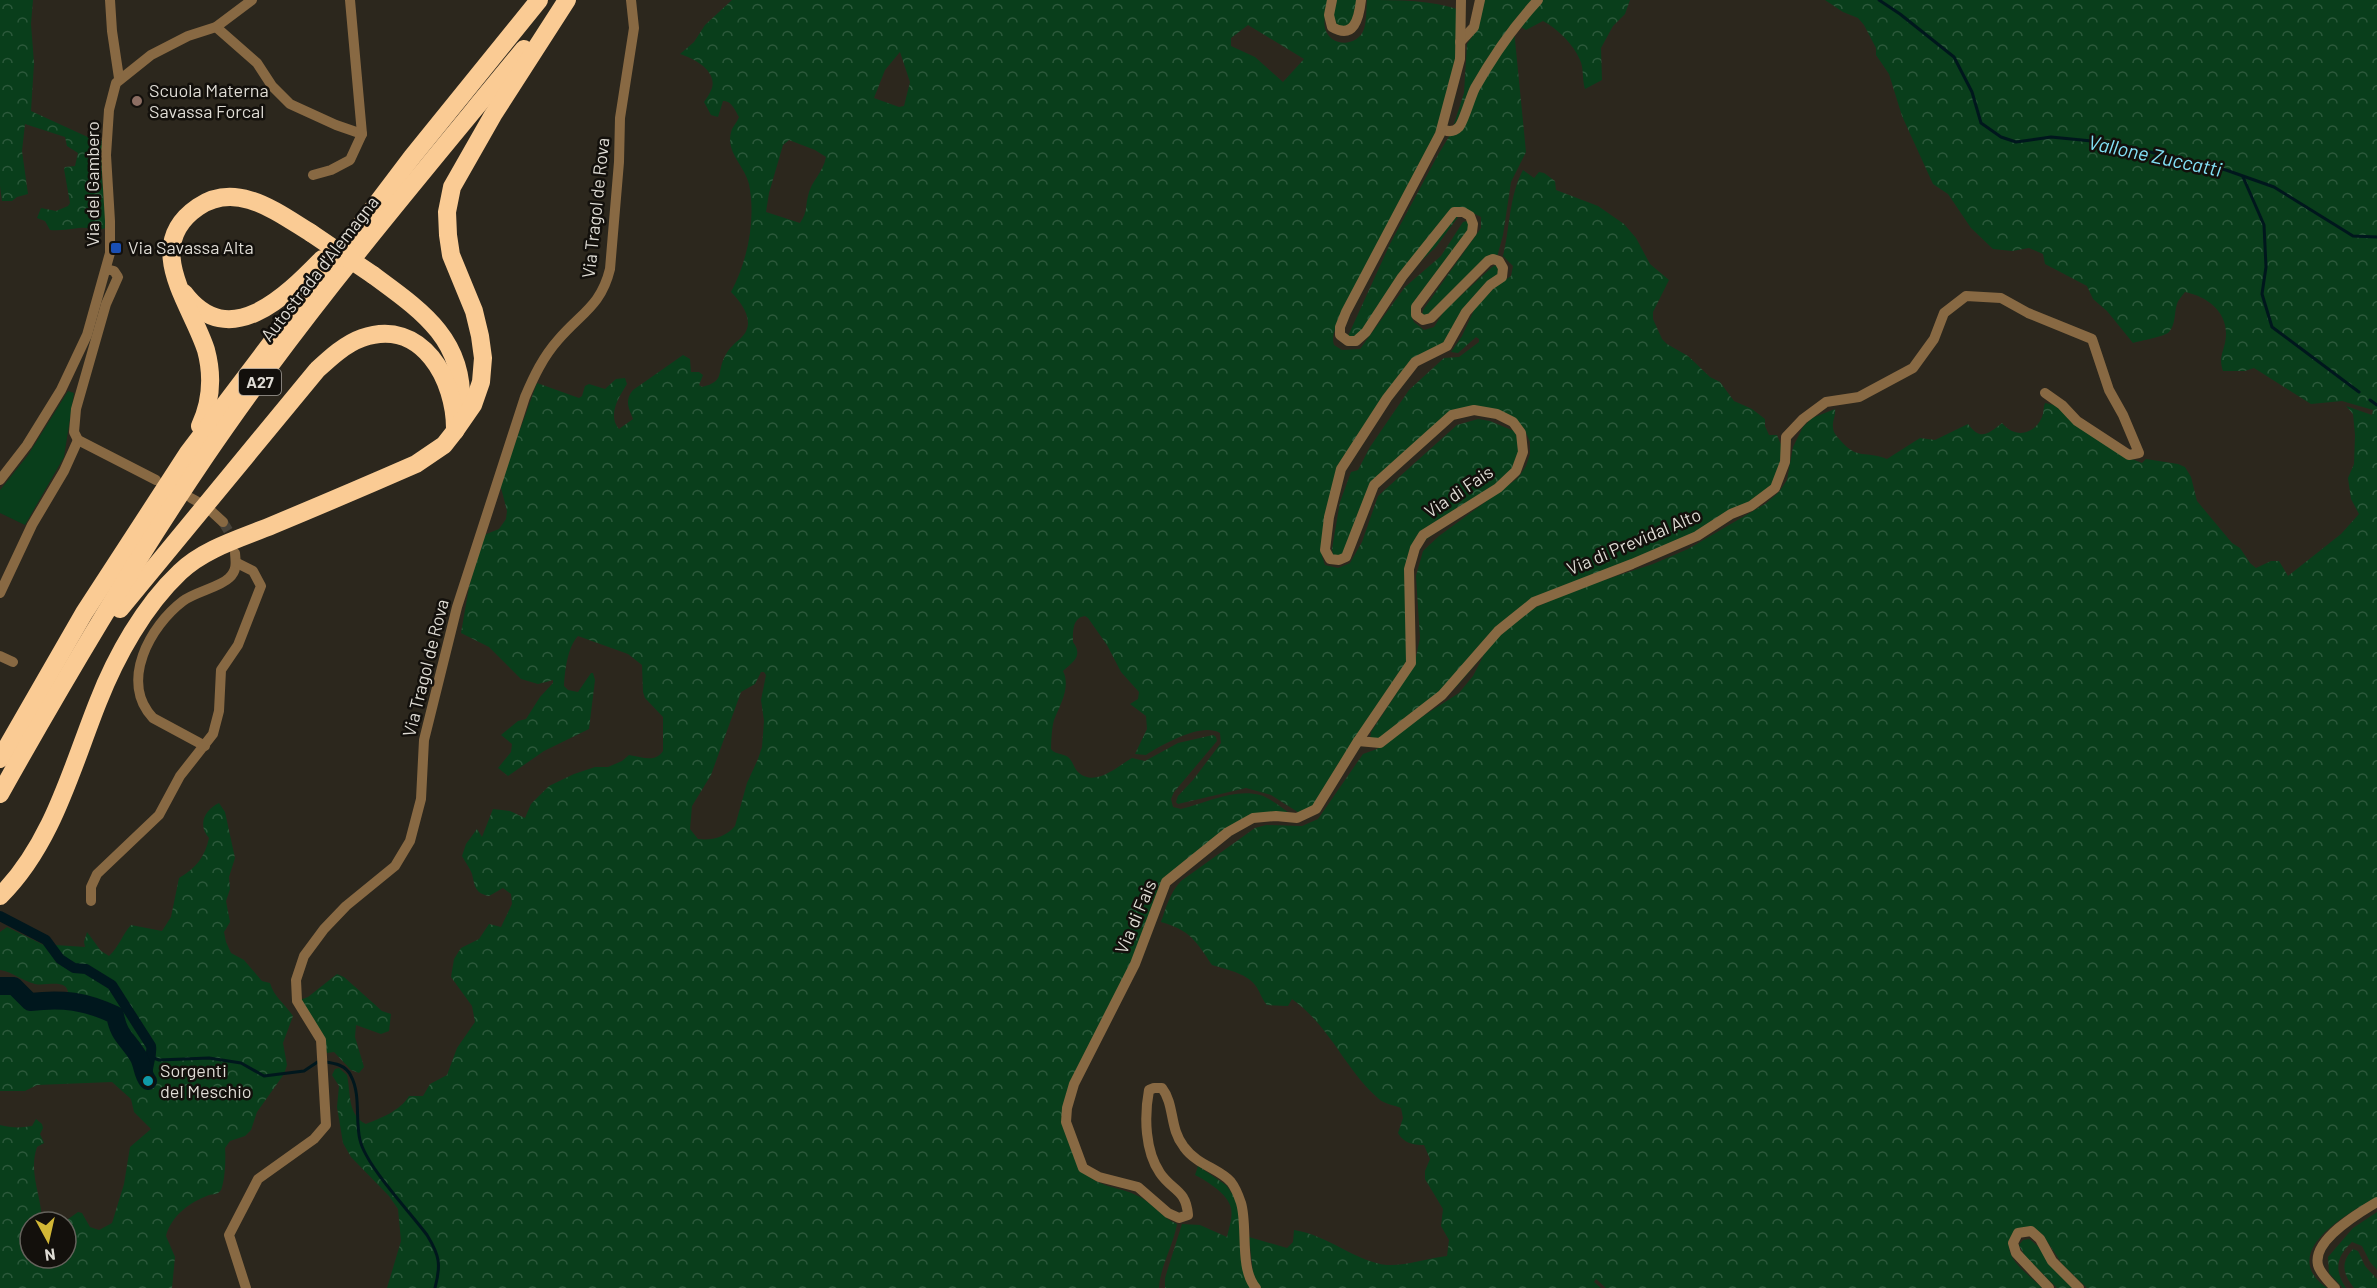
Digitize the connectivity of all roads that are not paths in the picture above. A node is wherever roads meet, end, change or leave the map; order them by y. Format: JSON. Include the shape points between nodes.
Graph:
{"nodes":[{"id":1,"x":110,"y":0,"type":"edge"},
{"id":2,"x":252,"y":0,"type":"edge"},
{"id":3,"x":350,"y":0,"type":"edge"},
{"id":4,"x":539,"y":0,"type":"edge"},
{"id":5,"x":566,"y":0,"type":"edge"},
{"id":6,"x":631,"y":0,"type":"edge"},
{"id":7,"x":1332,"y":0,"type":"edge"},
{"id":8,"x":1361,"y":0,"type":"edge"},
{"id":9,"x":1461,"y":0,"type":"edge"},
{"id":10,"x":1480,"y":0,"type":"edge"},
{"id":11,"x":1538,"y":0,"type":"edge"},
{"id":12,"x":216,"y":27,"type":"junction"},
{"id":13,"x":1460,"y":42,"type":"junction"},
{"id":14,"x":119,"y":78,"type":"junction"},
{"id":15,"x":1442,"y":129,"type":"junction"},
{"id":16,"x":362,"y":134,"type":"junction"},
{"id":17,"x":412,"y":157,"type":"junction"},
{"id":18,"x":313,"y":175,"type":"dead end"},
{"id":19,"x":106,"y":269,"type":"junction"},
{"id":20,"x":178,"y":284,"type":"junction"},
{"id":21,"x":2045,"y":393,"type":"dead end"},
{"id":22,"x":455,"y":431,"type":"junction"},
{"id":23,"x":78,"y":440,"type":"junction"},
{"id":24,"x":188,"y":453,"type":"junction"},
{"id":25,"x":0,"y":480,"type":"edge"},
{"id":26,"x":156,"y":480,"type":"dead end"},
{"id":27,"x":210,"y":510,"type":"dead end"},
{"id":28,"x":223,"y":522,"type":"tunnel mouth"},
{"id":29,"x":0,"y":594,"type":"edge"},
{"id":30,"x":0,"y":656,"type":"edge"},
{"id":31,"x":13,"y":662,"type":"dead end"},
{"id":32,"x":69,"y":671,"type":"junction"},
{"id":33,"x":1358,"y":741,"type":"junction"},
{"id":34,"x":206,"y":746,"type":"junction"},
{"id":35,"x":0,"y":759,"type":"edge"},
{"id":36,"x":0,"y":794,"type":"edge"},
{"id":37,"x":0,"y":896,"type":"edge"},
{"id":38,"x":91,"y":901,"type":"dead end"},
{"id":39,"x":2377,"y":1202,"type":"edge"},
{"id":40,"x":246,"y":1288,"type":"edge"},
{"id":41,"x":1256,"y":1288,"type":"edge"},
{"id":42,"x":2049,"y":1288,"type":"edge"},
{"id":43,"x":2079,"y":1288,"type":"edge"},
{"id":44,"x":2335,"y":1288,"type":"edge"}],
"edges":[{"from":1,"to":14,"type":"street"},
{"from":2,"to":12,"type":"street"},
{"from":3,"to":16,"type":"street"},
{"from":4,"to":17,"type":"highway","name":"Autostrada d'Alemagna","number":"A27"},
{"from":5,"to":22,"type":"highway","number":"A27","via":[[452,187],[447,212],[451,255],[474,311],[483,358],[481,382],[473,405]]},
{"from":5,"to":32,"type":"highway","name":"Autostrada d'Alemagna","number":"A27","via":[[325,293],[205,457]]},
{"from":6,"to":40,"type":"street","name":"Via Tragol de Rova","via":[[634,28],[620,118],[620,162],[606,286],[539,365],[525,397],[457,607],[424,740],[421,799],[410,841],[395,866],[324,929],[304,956],[298,972],[297,1001],[321,1040],[326,1125],[314,1139],[258,1179],[229,1235]]},
{"from":7,"to":8,"type":"street","via":[[1329,15],[1332,27],[1340,32],[1355,24]]},
{"from":9,"to":13,"type":"street","name":"Via di Fais"},
{"from":10,"to":13,"type":"street","via":[[1474,27]]},
{"from":11,"to":15,"type":"street","via":[[1491,60],[1461,124],[1456,130]]},
{"from":12,"to":14,"type":"street","via":[[164,47]]},
{"from":12,"to":16,"type":"street","via":[[257,63],[290,104]]},
{"from":13,"to":15,"type":"street","name":"Via di Fais","via":[[1460,59]]},
{"from":14,"to":19,"type":"street","name":"Via del Gambero","via":[[109,110],[106,155],[110,253]]},
{"from":15,"to":33,"type":"street","name":"Via di Fais","via":[[1346,312],[1340,336],[1356,340],[1366,332],[1402,277],[1454,212],[1470,216],[1472,232],[1416,307],[1416,315],[1423,320],[1431,318],[1488,261],[1499,261],[1502,277],[1466,312],[1447,346],[1415,362],[1387,398],[1341,469],[1325,550],[1330,558],[1346,557],[1374,485],[1452,415],[1474,410],[1513,422],[1521,433],[1523,452],[1516,471],[1498,488],[1424,535],[1415,548],[1410,569],[1411,663]]},
{"from":16,"to":18,"type":"street","via":[[350,160]]},
{"from":17,"to":20,"type":"highway","number":"A27","via":[[371,196],[297,285],[256,314],[241,319],[218,318],[196,306]]},
{"from":17,"to":24,"type":"highway","name":"Autostrada d'Alemagna","number":"A27"},
{"from":19,"to":23,"type":"street","via":[[118,277],[106,304],[76,409],[74,432]]},
{"from":19,"to":25,"type":"street","name":"Via del Gambero","via":[[75,364],[27,445]]},
{"from":20,"to":22,"type":"highway","number":"A27","bridge":true,"via":[[172,266],[172,239],[189,214],[215,199],[230,197],[261,203],[373,275],[425,315],[444,337],[461,390]]},
{"from":20,"to":24,"type":"highway","number":"A27","via":[[206,350],[210,376],[206,414]]},
{"from":21,"to":33,"type":"street","name":"Via di Previdal Alto","via":[[2077,421],[2129,455],[2139,453],[2109,390],[2092,339],[2028,314],[2001,298],[1966,296],[1944,312],[1934,339],[1913,368],[1859,397],[1826,402],[1803,419],[1786,437],[1785,462],[1775,488],[1751,506],[1698,536],[1534,602],[1498,631],[1442,695],[1380,743]]},
{"from":22,"to":32,"type":"highway","number":"A27","via":[[453,399],[428,352],[396,335],[380,334],[348,345],[317,370]]},
{"from":22,"to":37,"type":"highway","number":"A27","via":[[444,445],[416,464],[215,549],[182,570],[146,613],[125,647],[99,700],[52,820]]},
{"from":23,"to":26,"type":"street"},
{"from":23,"to":29,"type":"street"},
{"from":24,"to":35,"type":"highway","name":"Autostrada d'Alemagna","number":"A27","via":[[84,614]]},
{"from":27,"to":28,"type":"street"},
{"from":30,"to":31,"type":"street"},
{"from":32,"to":36,"type":"highway","name":"Autostrada d'Alemagna","number":"A27"},
{"from":33,"to":41,"type":"street","name":"Via di Fais","via":[[1316,809],[1297,818],[1253,818],[1228,832],[1166,882],[1135,964],[1074,1084],[1067,1108],[1066,1122],[1083,1168],[1099,1177],[1138,1187],[1179,1218],[1188,1215],[1187,1203],[1161,1175],[1149,1148],[1149,1090],[1162,1088],[1169,1096],[1172,1124],[1182,1146],[1231,1182],[1241,1204],[1247,1265]]},
{"from":34,"to":34,"type":"street","via":[[147,711],[137,685],[140,662],[172,610],[228,580],[236,570],[236,558],[253,571],[261,586],[238,645],[221,670],[219,711]]},
{"from":34,"to":38,"type":"street","via":[[180,776],[159,815],[97,874],[91,887]]},
{"from":39,"to":44,"type":"street","via":[[2331,1235],[2319,1253],[2318,1265]]},
{"from":42,"to":43,"type":"street","via":[[2016,1253],[2013,1243],[2018,1233],[2031,1231],[2040,1239],[2052,1261]]}]}
